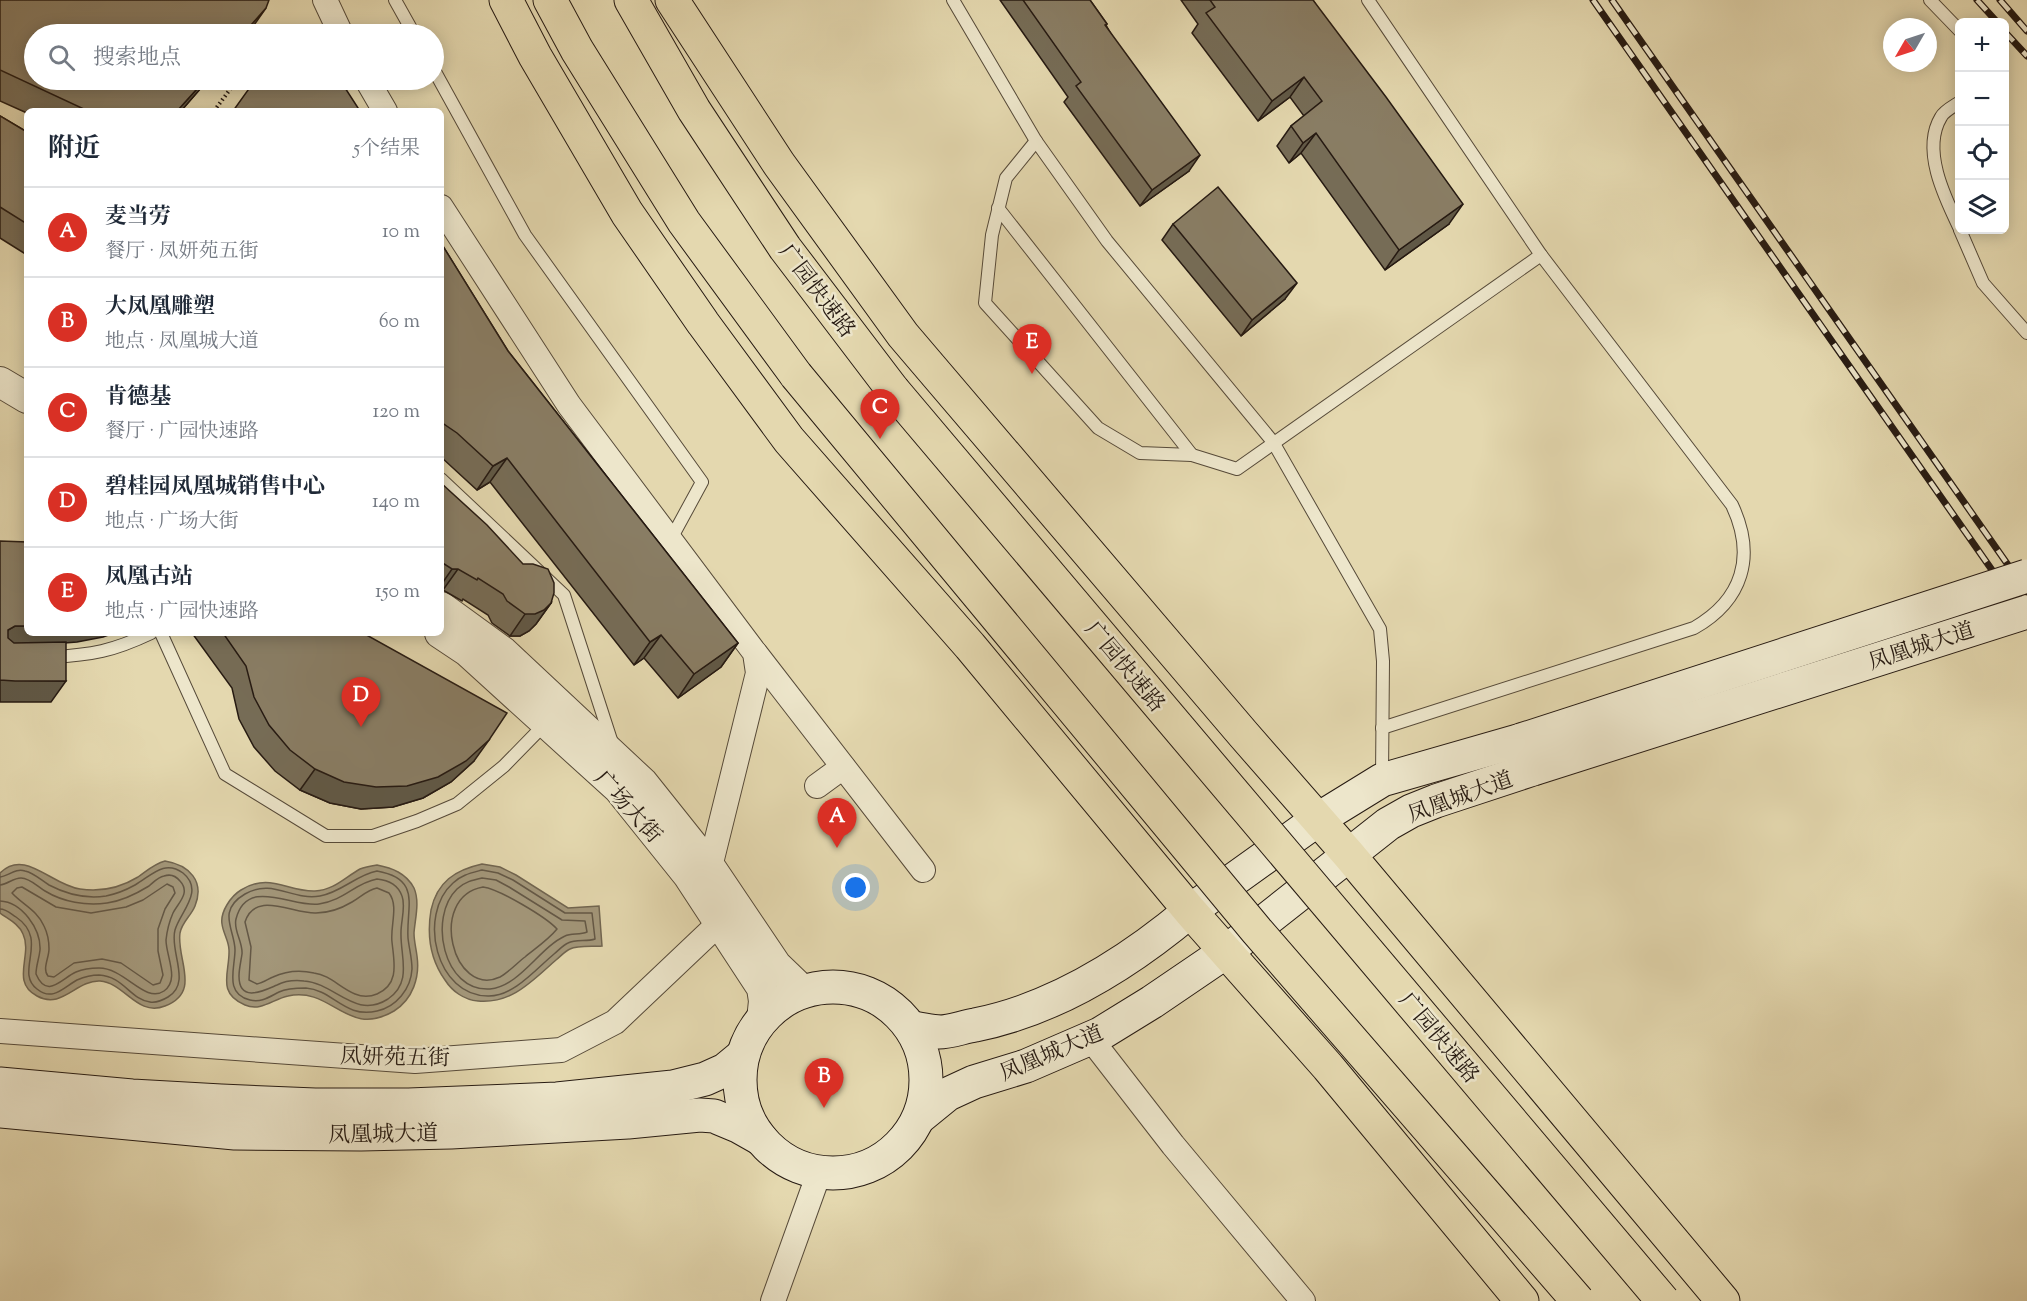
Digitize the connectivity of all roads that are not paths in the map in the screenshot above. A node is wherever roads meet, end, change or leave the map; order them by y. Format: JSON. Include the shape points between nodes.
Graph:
{"nodes":[{"id":1,"x":325,"y":0,"type":"edge"},
{"id":2,"x":395,"y":0,"type":"edge"},
{"id":3,"x":506,"y":0,"type":"edge"},
{"id":4,"x":550,"y":0,"type":"edge"},
{"id":5,"x":631,"y":0,"type":"edge"},
{"id":6,"x":672,"y":0,"type":"edge"},
{"id":7,"x":953,"y":0,"type":"edge"},
{"id":8,"x":1368,"y":0,"type":"edge"},
{"id":9,"x":1930,"y":0,"type":"edge"},
{"id":10,"x":336,"y":24,"type":"edge"},
{"id":11,"x":408,"y":24,"type":"edge"},
{"id":12,"x":1955,"y":27,"type":"edge"},
{"id":13,"x":444,"y":88,"type":"edge"},
{"id":14,"x":373,"y":90,"type":"edge"},
{"id":15,"x":1955,"y":105,"type":"edge"},
{"id":16,"x":383,"y":108,"type":"edge"},
{"id":17,"x":1036,"y":141,"type":"junction"},
{"id":18,"x":998,"y":208,"type":"junction"},
{"id":19,"x":444,"y":212,"type":"edge"},
{"id":20,"x":1955,"y":218,"type":"edge"},
{"id":21,"x":1962,"y":234,"type":"edge"},
{"id":22,"x":1541,"y":255,"type":"junction"},
{"id":23,"x":2027,"y":333,"type":"edge"},
{"id":24,"x":0,"y":382,"type":"edge"},
{"id":25,"x":24,"y":396,"type":"edge"},
{"id":26,"x":1273,"y":442,"type":"junction"},
{"id":27,"x":1192,"y":455,"type":"junction"},
{"id":28,"x":444,"y":482,"type":"edge"},
{"id":29,"x":671,"y":539,"type":"junction"},
{"id":30,"x":2027,"y":576,"type":"edge"},
{"id":31,"x":444,"y":609,"type":"edge"},
{"id":32,"x":2027,"y":612,"type":"edge"},
{"id":33,"x":144,"y":636,"type":"edge"},
{"id":34,"x":162,"y":636,"type":"edge"},
{"id":35,"x":444,"y":636,"type":"edge"},
{"id":36,"x":756,"y":653,"type":"junction"},
{"id":37,"x":40,"y":656,"type":"edge"},
{"id":38,"x":546,"y":723,"type":"junction"},
{"id":39,"x":1382,"y":728,"type":"junction"},
{"id":40,"x":1527,"y":754,"type":"junction"},
{"id":41,"x":617,"y":759,"type":"junction"},
{"id":42,"x":843,"y":767,"type":"junction"},
{"id":43,"x":1382,"y":780,"type":"junction"},
{"id":44,"x":817,"y":786,"type":"dead end"},
{"id":45,"x":1317,"y":820,"type":"junction"},
{"id":46,"x":1349,"y":855,"type":"junction"},
{"id":47,"x":710,"y":867,"type":"junction"},
{"id":48,"x":923,"y":870,"type":"dead end"},
{"id":49,"x":1190,"y":910,"type":"junction"},
{"id":50,"x":728,"y":915,"type":"junction"},
{"id":51,"x":1227,"y":951,"type":"junction"},
{"id":52,"x":803,"y":991,"type":"junction"},
{"id":53,"x":762,"y":1020,"type":"junction"},
{"id":54,"x":911,"y":1028,"type":"junction"},
{"id":55,"x":0,"y":1031,"type":"edge"},
{"id":56,"x":1090,"y":1038,"type":"junction"},
{"id":57,"x":742,"y":1056,"type":"junction"},
{"id":58,"x":0,"y":1084,"type":"edge"},
{"id":59,"x":0,"y":1111,"type":"edge"},
{"id":60,"x":921,"y":1116,"type":"junction"},
{"id":61,"x":761,"y":1139,"type":"junction"},
{"id":62,"x":819,"y":1173,"type":"junction"},
{"id":63,"x":773,"y":1301,"type":"edge"},
{"id":64,"x":1303,"y":1301,"type":"edge"},
{"id":65,"x":1522,"y":1301,"type":"edge"},
{"id":66,"x":1578,"y":1301,"type":"edge"},
{"id":67,"x":1663,"y":1301,"type":"edge"},
{"id":68,"x":1723,"y":1301,"type":"edge"}],
"edges":[{"from":1,"to":10,"type":"street"},
{"from":2,"to":11,"type":"lane"},
{"from":3,"to":49,"type":"highway","via":[[627,213],[789,440],[970,646]]},
{"from":4,"to":66,"type":"highway","bridge":true,"via":[[684,222],[796,375],[1257,932]]},
{"from":5,"to":67,"type":"highway","name":"广园快速路","bridge":true,"via":[[694,110],[785,248],[893,390]]},
{"from":6,"to":45,"type":"highway","via":[[779,164],[903,335]]},
{"from":7,"to":17,"type":"lane"},
{"from":8,"to":22,"type":"lane"},
{"from":9,"to":12,"type":"lane"},
{"from":13,"to":29,"type":"lane","via":[[525,236],[702,482]]},
{"from":14,"to":16,"type":"street"},
{"from":15,"to":20,"type":"lane","via":[[1941,116],[1932,146]]},
{"from":17,"to":18,"type":"lane","via":[[1006,178]]},
{"from":17,"to":26,"type":"lane","via":[[1107,241]]},
{"from":18,"to":27,"type":"lane"},
{"from":18,"to":27,"type":"lane","via":[[985,303],[1098,428],[1140,453]]},
{"from":19,"to":29,"type":"street","via":[[570,405]]},
{"from":21,"to":23,"type":"lane","via":[[1983,282]]},
{"from":22,"to":26,"type":"lane"},
{"from":22,"to":39,"type":"lane","via":[[1732,505],[1745,549],[1740,579],[1722,608],[1694,628]]},
{"from":24,"to":25,"type":"street"},
{"from":26,"to":27,"type":"lane","via":[[1237,469]]},
{"from":26,"to":39,"type":"lane","via":[[1380,629]]},
{"from":28,"to":41,"type":"lane","via":[[564,595]]},
{"from":29,"to":36,"type":"street"},
{"from":30,"to":40,"type":"main road","name":"凤凰城大道","bridge":true},
{"from":31,"to":41,"type":"street","name":"广场大街","via":[[503,652]]},
{"from":32,"to":40,"type":"main road","name":"凤凰城大道","bridge":true},
{"from":33,"to":37,"type":"lane","via":[[125,646],[88,655]]},
{"from":34,"to":38,"type":"lane","via":[[225,774],[326,836],[374,836],[457,804],[504,766]]},
{"from":35,"to":38,"type":"street","name":"广场大街","via":[[467,651]]},
{"from":36,"to":42,"type":"street"},
{"from":36,"to":47,"type":"street","via":[[759,673]]},
{"from":38,"to":50,"type":"street","name":"广场大街","via":[[619,789],[688,875]]},
{"from":39,"to":43,"type":"lane"},
{"from":40,"to":43,"type":"main road","name":"凤凰城大道"},
{"from":40,"to":46,"type":"main road","name":"凤凰城大道","via":[[1411,811]]},
{"from":41,"to":47,"type":"street","name":"广场大街","via":[[643,783]]},
{"from":42,"to":44,"type":"street"},
{"from":42,"to":48,"type":"street"},
{"from":43,"to":45,"type":"main road","name":"凤凰城大道"},
{"from":45,"to":46,"type":"highway"},
{"from":45,"to":49,"type":"main road","name":"凤凰城大道"},
{"from":46,"to":51,"type":"main road","name":"凤凰城大道"},
{"from":46,"to":68,"type":"highway"},
{"from":47,"to":50,"type":"street","name":"广场大街"},
{"from":49,"to":51,"type":"highway"},
{"from":49,"to":54,"type":"main road","name":"凤凰城大道","via":[[1092,981],[1048,1004],[993,1022],[940,1032]]},
{"from":50,"to":52,"type":"street"},
{"from":50,"to":53,"type":"street","name":"广场大街","via":[[762,988]]},
{"from":50,"to":55,"type":"street","name":"凤妍苑五街","via":[[615,1022],[561,1050],[415,1061]]},
{"from":51,"to":56,"type":"main road","name":"凤凰城大道"},
{"from":51,"to":65,"type":"highway"},
{"from":52,"to":53,"type":"main road","via":[[776,1005]]},
{"from":52,"to":54,"type":"main road","via":[[833,986],[863,991],[890,1005]]},
{"from":53,"to":57,"type":"main road"},
{"from":54,"to":60,"type":"main road","via":[[924,1056],[927,1086]]},
{"from":56,"to":60,"type":"main road","name":"凤凰城大道","via":[[948,1094]]},
{"from":56,"to":64,"type":"street"},
{"from":57,"to":58,"type":"main road","name":"凤凰城大道","via":[[705,1079],[674,1087],[557,1099],[454,1103],[315,1105],[132,1096]]},
{"from":57,"to":61,"type":"main road","via":[[739,1087],[747,1118]]},
{"from":59,"to":61,"type":"main road","name":"凤凰城大道","via":[[235,1133],[327,1134],[451,1132],[700,1115],[714,1116]]},
{"from":60,"to":62,"type":"main road","via":[[904,1143],[880,1162],[851,1173]]},
{"from":61,"to":62,"type":"main road","via":[[789,1164]]},
{"from":62,"to":63,"type":"street"}]}
